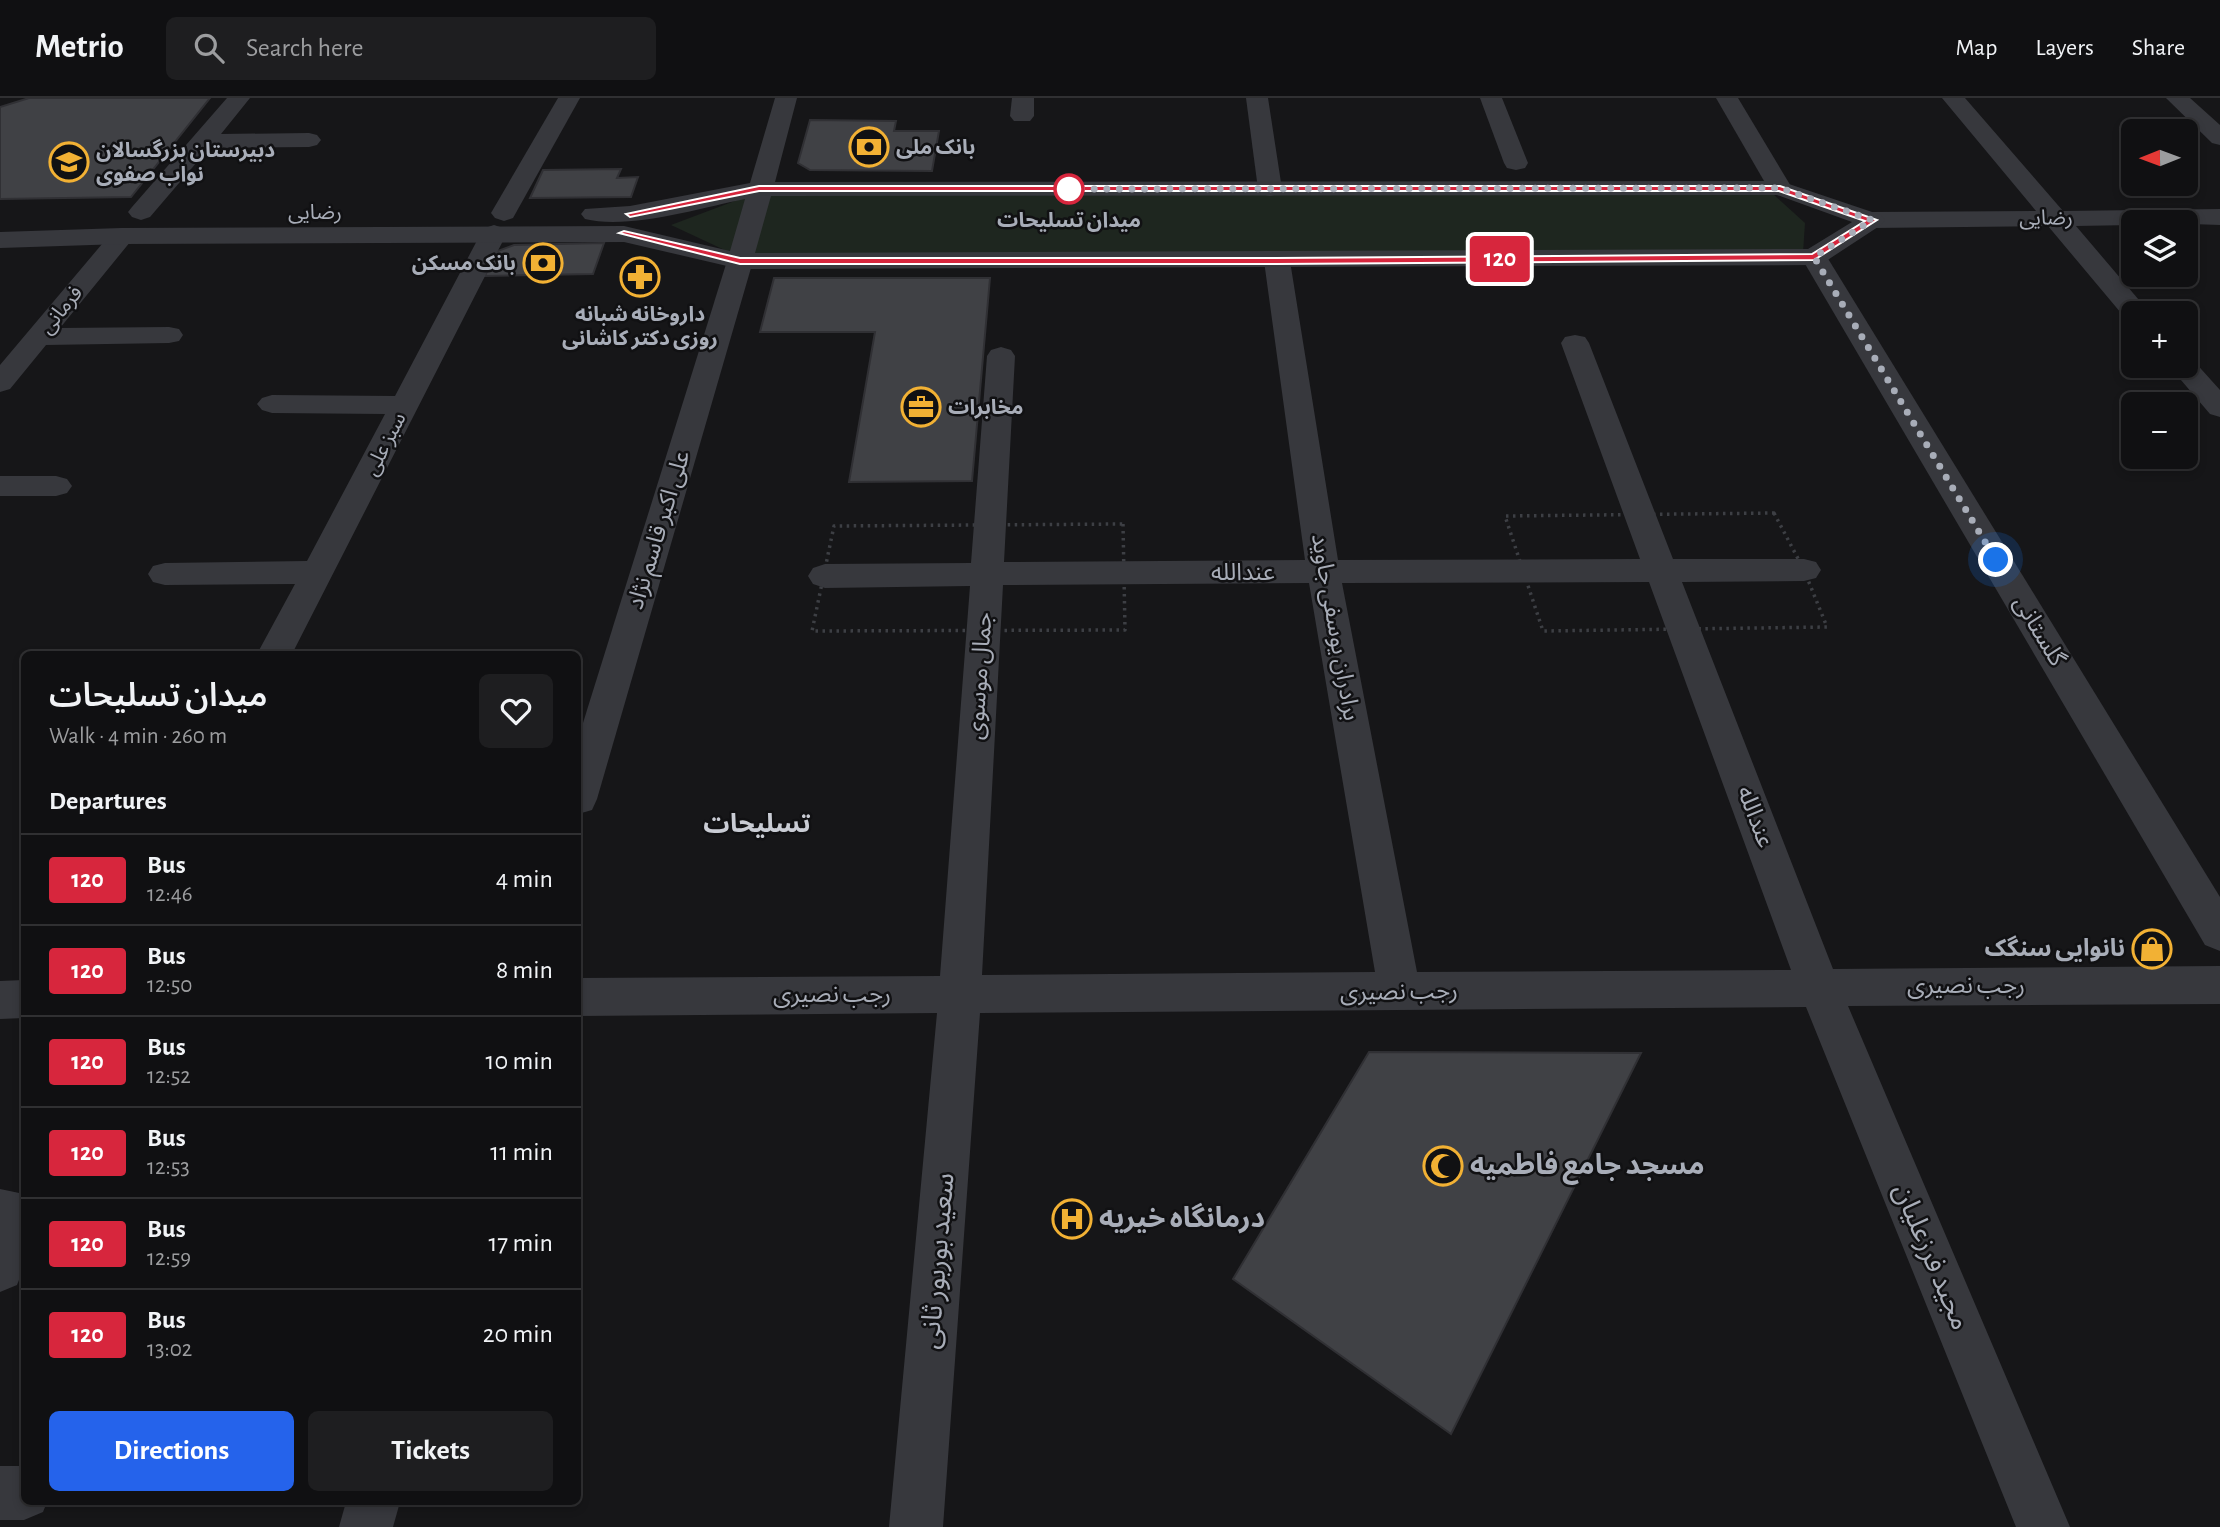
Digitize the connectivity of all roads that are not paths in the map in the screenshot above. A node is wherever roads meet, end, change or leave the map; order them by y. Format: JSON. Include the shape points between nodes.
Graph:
{"nodes":[{"id":1,"x":239,"y":98,"type":"edge"},
{"id":2,"x":569,"y":98,"type":"edge"},
{"id":3,"x":786,"y":98,"type":"edge"},
{"id":4,"x":1257,"y":98,"type":"edge"},
{"id":5,"x":1491,"y":98,"type":"edge"},
{"id":6,"x":1727,"y":98,"type":"edge"},
{"id":7,"x":1952,"y":98,"type":"edge"},
{"id":8,"x":2177,"y":98,"type":"edge"},
{"id":9,"x":2218,"y":135,"type":"edge"},
{"id":10,"x":309,"y":140,"type":"dead end"},
{"id":11,"x":202,"y":141,"type":"junction"},
{"id":12,"x":1516,"y":163,"type":"dead end"},
{"id":13,"x":1780,"y":188,"type":"junction"},
{"id":14,"x":759,"y":189,"type":"junction"},
{"id":15,"x":1270,"y":189,"type":"junction"},
{"id":16,"x":141,"y":212,"type":"junction"},
{"id":17,"x":0,"y":217,"type":"edge"},
{"id":18,"x":2220,"y":217,"type":"edge"},
{"id":19,"x":2053,"y":218,"type":"junction"},
{"id":20,"x":1872,"y":220,"type":"junction"},
{"id":21,"x":499,"y":223,"type":"junction"},
{"id":22,"x":627,"y":224,"type":"junction"},
{"id":23,"x":122,"y":236,"type":"junction"},
{"id":24,"x":0,"y":240,"type":"edge"},
{"id":25,"x":1814,"y":257,"type":"junction"},
{"id":26,"x":740,"y":261,"type":"junction"},
{"id":27,"x":1277,"y":261,"type":"junction"},
{"id":28,"x":2126,"y":301,"type":"edge"},
{"id":29,"x":169,"y":335,"type":"dead end"},
{"id":30,"x":38,"y":337,"type":"junction"},
{"id":31,"x":1575,"y":343,"type":"dead end"},
{"id":32,"x":1001,"y":356,"type":"dead end"},
{"id":33,"x":2194,"y":378,"type":"edge"},
{"id":34,"x":0,"y":383,"type":"edge"},
{"id":35,"x":272,"y":404,"type":"dead end"},
{"id":36,"x":405,"y":405,"type":"junction"},
{"id":37,"x":2220,"y":408,"type":"edge"},
{"id":38,"x":0,"y":486,"type":"edge"},
{"id":39,"x":56,"y":486,"type":"dead end"},
{"id":40,"x":1662,"y":569,"type":"junction"},
{"id":41,"x":1804,"y":570,"type":"dead end"},
{"id":42,"x":318,"y":572,"type":"junction"},
{"id":43,"x":165,"y":574,"type":"dead end"},
{"id":44,"x":1324,"y":574,"type":"junction"},
{"id":45,"x":825,"y":576,"type":"dead end"},
{"id":46,"x":986,"y":576,"type":"junction"},
{"id":47,"x":277,"y":651,"type":"edge"},
{"id":48,"x":581,"y":789,"type":"edge"},
{"id":49,"x":2220,"y":933,"type":"edge"},
{"id":50,"x":2220,"y":985,"type":"edge"},
{"id":51,"x":1819,"y":986,"type":"junction"},
{"id":52,"x":1400,"y":992,"type":"junction"},
{"id":53,"x":960,"y":995,"type":"junction"},
{"id":54,"x":581,"y":996,"type":"edge"},
{"id":55,"x":21,"y":999,"type":"edge"},
{"id":56,"x":0,"y":1000,"type":"edge"},
{"id":57,"x":0,"y":1212,"type":"edge"},
{"id":58,"x":21,"y":1216,"type":"edge"},
{"id":59,"x":21,"y":1218,"type":"edge"},
{"id":60,"x":0,"y":1268,"type":"edge"},
{"id":61,"x":0,"y":1493,"type":"edge"},
{"id":62,"x":21,"y":1493,"type":"edge"},
{"id":63,"x":372,"y":1505,"type":"edge"},
{"id":64,"x":366,"y":1527,"type":"edge"},
{"id":65,"x":916,"y":1527,"type":"edge"},
{"id":66,"x":2043,"y":1527,"type":"edge"}],
"edges":[{"from":1,"to":11,"type":"street","name":"فرمانی"},
{"from":2,"to":21,"type":"street","name":"سبز علی"},
{"from":3,"to":14,"type":"street","name":"علی اکبر قاسم نژاد"},
{"from":4,"to":15,"type":"street"},
{"from":5,"to":12,"type":"street"},
{"from":6,"to":13,"type":"street"},
{"from":7,"to":19,"type":"street"},
{"from":8,"to":9,"type":"street"},
{"from":10,"to":11,"type":"street"},
{"from":11,"to":16,"type":"street","name":"فرمانی"},
{"from":13,"to":15,"type":"street"},
{"from":13,"to":20,"type":"street"},
{"from":14,"to":15,"type":"street"},
{"from":14,"to":22,"type":"street"},
{"from":14,"to":26,"type":"street","name":"علی اکبر قاسم نژاد"},
{"from":16,"to":17,"type":"street","name":"رضایی"},
{"from":16,"to":21,"type":"street","name":"رضایی"},
{"from":16,"to":23,"type":"street","name":"فرمانی"},
{"from":18,"to":19,"type":"street","name":"رضایی"},
{"from":19,"to":20,"type":"street","name":"رضایی"},
{"from":19,"to":28,"type":"street"},
{"from":20,"to":25,"type":"street"},
{"from":21,"to":22,"type":"street","name":"رضایی"},
{"from":21,"to":23,"type":"street","name":"رضایی"},
{"from":21,"to":36,"type":"street","name":"سبز علی"},
{"from":22,"to":26,"type":"street"},
{"from":23,"to":24,"type":"street","name":"رضایی"},
{"from":23,"to":30,"type":"street","name":"فرمانی"},
{"from":25,"to":27,"type":"street"},
{"from":25,"to":49,"type":"street","name":"گلستانی"},
{"from":26,"to":27,"type":"street"},
{"from":26,"to":48,"type":"street","name":"علی اکبر قاسم نژاد"},
{"from":27,"to":44,"type":"street","name":"برادران یوسفی جاوید"},
{"from":29,"to":30,"type":"street"},
{"from":30,"to":34,"type":"street","name":"فرمانی"},
{"from":31,"to":40,"type":"street","name":"عندالله"},
{"from":32,"to":46,"type":"street","name":"جمال موسوی"},
{"from":33,"to":37,"type":"street"},
{"from":35,"to":36,"type":"street"},
{"from":36,"to":42,"type":"street","name":"سبز علی"},
{"from":38,"to":39,"type":"street"},
{"from":40,"to":41,"type":"street","name":"عندالله"},
{"from":40,"to":44,"type":"street","name":"عندالله"},
{"from":40,"to":51,"type":"street","name":"عندالله"},
{"from":42,"to":43,"type":"street"},
{"from":42,"to":47,"type":"street","name":"سبز علی"},
{"from":44,"to":46,"type":"street","name":"عندالله"},
{"from":44,"to":52,"type":"street","name":"برادران یوسفی جاوید"},
{"from":45,"to":46,"type":"street","name":"عندالله"},
{"from":46,"to":53,"type":"street","name":"جمال موسوی"},
{"from":50,"to":51,"type":"street","name":"رجب نصیری"},
{"from":51,"to":52,"type":"street","name":"رجب نصیری"},
{"from":51,"to":66,"type":"street","name":"مجید فرزعلیان"},
{"from":52,"to":53,"type":"street","name":"رجب نصیری"},
{"from":53,"to":54,"type":"street","name":"رجب نصیری"},
{"from":53,"to":65,"type":"street","name":"سعید بوربور ثانی"},
{"from":55,"to":56,"type":"street"},
{"from":57,"to":58,"type":"street"},
{"from":59,"to":60,"type":"street"},
{"from":61,"to":62,"type":"street"},
{"from":63,"to":64,"type":"street"}]}
